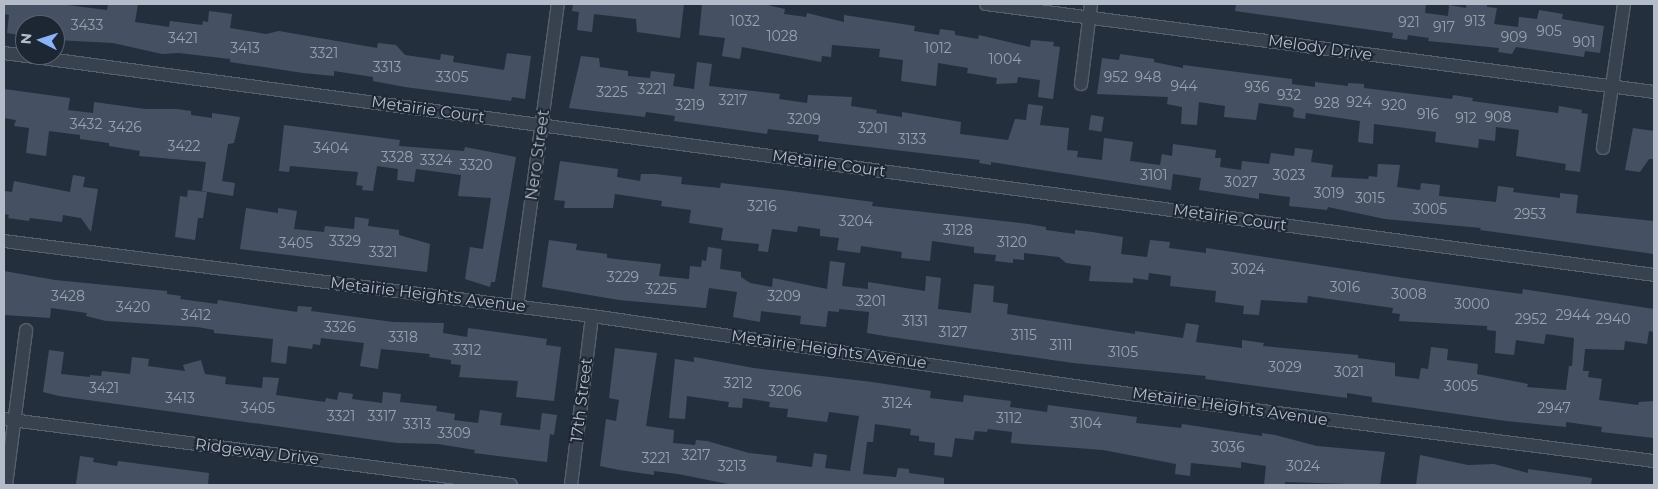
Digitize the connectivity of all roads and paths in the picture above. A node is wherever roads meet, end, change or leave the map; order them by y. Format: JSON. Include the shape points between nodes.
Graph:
{"nodes":[{"id":1,"x":558,"y":4,"type":"edge"},
{"id":2,"x":986,"y":4,"type":"edge"},
{"id":3,"x":1091,"y":4,"type":"edge"},
{"id":4,"x":1624,"y":4,"type":"edge"},
{"id":5,"x":1089,"y":17,"type":"junction"},
{"id":6,"x":4,"y":53,"type":"edge"},
{"id":7,"x":1081,"y":84,"type":"dead end"},
{"id":8,"x":1612,"y":86,"type":"junction"},
{"id":9,"x":1654,"y":92,"type":"edge"},
{"id":10,"x":542,"y":125,"type":"junction"},
{"id":11,"x":1603,"y":148,"type":"dead end"},
{"id":12,"x":4,"y":241,"type":"edge"},
{"id":13,"x":1654,"y":275,"type":"edge"},
{"id":14,"x":517,"y":306,"type":"junction"},
{"id":15,"x":592,"y":316,"type":"junction"},
{"id":16,"x":26,"y":330,"type":"dead end"},
{"id":17,"x":9,"y":420,"type":"edge"},
{"id":18,"x":1654,"y":461,"type":"edge"},
{"id":19,"x":6,"y":485,"type":"edge"},
{"id":20,"x":511,"y":485,"type":"edge"},
{"id":21,"x":571,"y":485,"type":"edge"}],
"edges":[{"from":1,"to":10,"type":"street","name":"Nero Street"},
{"from":2,"to":5,"type":"street","name":"Melody Drive"},
{"from":3,"to":5,"type":"street"},
{"from":4,"to":8,"type":"street"},
{"from":5,"to":7,"type":"street"},
{"from":5,"to":8,"type":"street","name":"Melody Drive"},
{"from":6,"to":10,"type":"street","name":"Metairie Court"},
{"from":8,"to":9,"type":"street","name":"Melody Drive"},
{"from":8,"to":11,"type":"street"},
{"from":10,"to":13,"type":"street","name":"Metairie Court"},
{"from":10,"to":14,"type":"street","name":"Nero Street"},
{"from":12,"to":14,"type":"street","name":"Metairie Heights Avenue"},
{"from":14,"to":15,"type":"street","name":"Metairie Heights Avenue"},
{"from":15,"to":18,"type":"street","name":"Metairie Heights Avenue","via":[[1147,396]]},
{"from":15,"to":21,"type":"street","name":"17th Street"},
{"from":16,"to":17,"type":"street"},
{"from":17,"to":19,"type":"street"},
{"from":17,"to":20,"type":"street","name":"Ridgeway Drive"}]}
